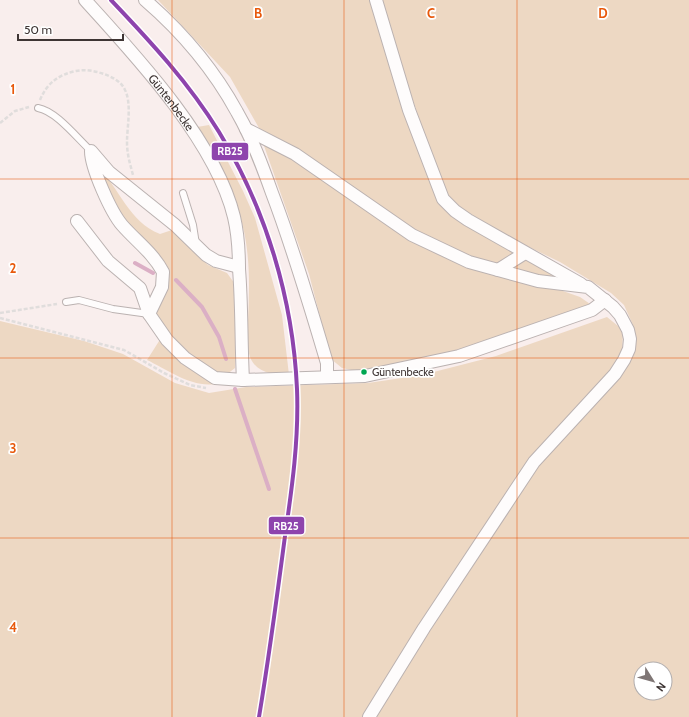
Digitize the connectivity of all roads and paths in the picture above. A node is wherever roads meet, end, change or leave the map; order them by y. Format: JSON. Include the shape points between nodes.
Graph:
{"nodes":[{"id":1,"x":84,"y":0,"type":"edge"},
{"id":2,"x":145,"y":0,"type":"edge"},
{"id":3,"x":376,"y":0,"type":"edge"},
{"id":4,"x":38,"y":108,"type":"junction"},
{"id":5,"x":0,"y":123,"type":"edge"},
{"id":6,"x":246,"y":129,"type":"junction"},
{"id":7,"x":91,"y":151,"type":"junction"},
{"id":8,"x":133,"y":176,"type":"dead end"},
{"id":9,"x":183,"y":193,"type":"dead end"},
{"id":10,"x":77,"y":221,"type":"dead end"},
{"id":11,"x":196,"y":246,"type":"junction"},
{"id":12,"x":525,"y":253,"type":"junction"},
{"id":13,"x":239,"y":267,"type":"junction"},
{"id":14,"x":498,"y":270,"type":"junction"},
{"id":15,"x":588,"y":287,"type":"junction"},
{"id":16,"x":605,"y":300,"type":"junction"},
{"id":17,"x":66,"y":302,"type":"joint"},
{"id":18,"x":0,"y":313,"type":"edge"},
{"id":19,"x":149,"y":314,"type":"junction"},
{"id":20,"x":0,"y":318,"type":"edge"},
{"id":21,"x":327,"y":377,"type":"junction"},
{"id":22,"x":243,"y":380,"type":"junction"},
{"id":23,"x":210,"y":389,"type":"dead end"},
{"id":24,"x":369,"y":717,"type":"edge"}],
"edges":[{"from":1,"to":13,"type":"street","name":"Güntenbecke","via":[[146,69],[189,126],[213,166],[234,217]]},
{"from":2,"to":6,"type":"street","via":[[171,24],[210,70]]},
{"from":3,"to":12,"type":"street","via":[[409,110],[444,199],[455,211]]},
{"from":4,"to":5,"type":"path","via":[[15,111]]},
{"from":4,"to":7,"type":"lane","via":[[56,117]]},
{"from":4,"to":8,"type":"path","via":[[40,98],[50,83],[65,74],[80,70],[112,77],[126,91],[127,144]]},
{"from":6,"to":14,"type":"street","via":[[294,154],[412,236],[469,262]]},
{"from":6,"to":21,"type":"street","via":[[290,239],[327,363]]},
{"from":7,"to":11,"type":"street","via":[[109,172],[175,225]]},
{"from":7,"to":19,"type":"street","via":[[94,167],[116,216],[148,251],[163,272],[162,288]]},
{"from":9,"to":11,"type":"lane","via":[[193,225]]},
{"from":10,"to":19,"type":"street","via":[[108,261],[140,288]]},
{"from":11,"to":13,"type":"street","via":[[216,261]]},
{"from":12,"to":14,"type":"street"},
{"from":12,"to":15,"type":"street"},
{"from":13,"to":22,"type":"street","name":"Güntenbecke"},
{"from":14,"to":15,"type":"street","via":[[538,281]]},
{"from":15,"to":16,"type":"street"},
{"from":16,"to":21,"type":"street","via":[[592,310],[459,356],[365,376]]},
{"from":16,"to":24,"type":"street","via":[[620,315],[628,330],[629,350],[624,360],[615,374],[534,462],[424,628]]},
{"from":17,"to":18,"type":"path"},
{"from":17,"to":19,"type":"lane","via":[[79,300]]},
{"from":19,"to":22,"type":"street","via":[[167,340],[185,358],[215,378]]},
{"from":20,"to":23,"type":"path","via":[[124,350],[184,382]]},
{"from":21,"to":22,"type":"street"}]}
